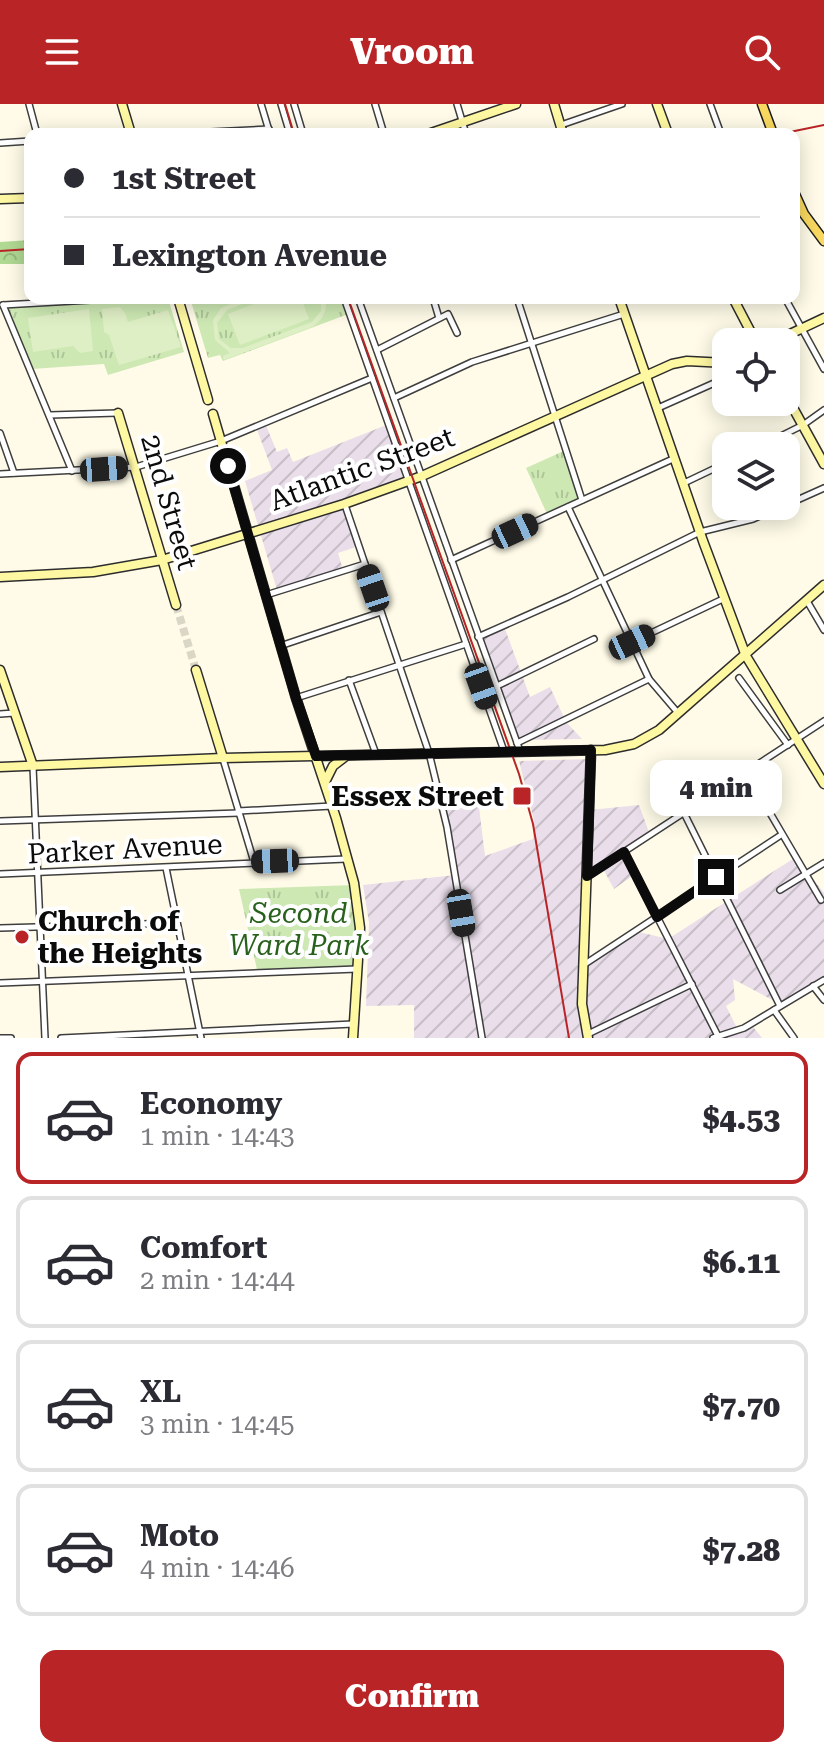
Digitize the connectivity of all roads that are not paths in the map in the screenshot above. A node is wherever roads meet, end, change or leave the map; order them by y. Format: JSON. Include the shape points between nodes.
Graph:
{"nodes":[{"id":1,"x":29,"y":104,"type":"edge"},
{"id":2,"x":122,"y":104,"type":"edge"},
{"id":3,"x":261,"y":104,"type":"edge"},
{"id":4,"x":281,"y":104,"type":"edge"},
{"id":5,"x":294,"y":104,"type":"edge"},
{"id":6,"x":375,"y":104,"type":"edge"},
{"id":7,"x":457,"y":104,"type":"edge"},
{"id":8,"x":516,"y":104,"type":"edge"},
{"id":9,"x":554,"y":104,"type":"edge"},
{"id":10,"x":622,"y":104,"type":"edge"},
{"id":11,"x":657,"y":104,"type":"edge"},
{"id":12,"x":710,"y":104,"type":"edge"},
{"id":13,"x":762,"y":104,"type":"edge"},
{"id":14,"x":463,"y":122,"type":"junction"},
{"id":15,"x":35,"y":128,"type":"edge"},
{"id":16,"x":129,"y":128,"type":"edge"},
{"id":17,"x":269,"y":128,"type":"edge"},
{"id":18,"x":288,"y":128,"type":"edge"},
{"id":19,"x":301,"y":128,"type":"edge"},
{"id":20,"x":382,"y":128,"type":"edge"},
{"id":21,"x":446,"y":128,"type":"edge"},
{"id":22,"x":464,"y":128,"type":"edge"},
{"id":23,"x":561,"y":128,"type":"edge"},
{"id":24,"x":567,"y":128,"type":"edge"},
{"id":25,"x":666,"y":128,"type":"edge"},
{"id":26,"x":719,"y":128,"type":"edge"},
{"id":27,"x":771,"y":128,"type":"edge"},
{"id":28,"x":24,"y":141,"type":"edge"},
{"id":29,"x":0,"y":143,"type":"edge"},
{"id":30,"x":24,"y":198,"type":"edge"},
{"id":31,"x":0,"y":199,"type":"edge"},
{"id":32,"x":800,"y":205,"type":"edge"},
{"id":33,"x":824,"y":241,"type":"edge"},
{"id":34,"x":24,"y":303,"type":"edge"},
{"id":35,"x":2,"y":304,"type":"edge"},
{"id":36,"x":180,"y":304,"type":"edge"},
{"id":37,"x":346,"y":304,"type":"edge"},
{"id":38,"x":360,"y":304,"type":"edge"},
{"id":39,"x":435,"y":304,"type":"edge"},
{"id":40,"x":519,"y":304,"type":"edge"},
{"id":41,"x":621,"y":304,"type":"edge"},
{"id":42,"x":736,"y":304,"type":"edge"},
{"id":43,"x":788,"y":304,"type":"edge"},
{"id":44,"x":625,"y":314,"type":"junction"},
{"id":45,"x":439,"y":318,"type":"junction"},
{"id":46,"x":824,"y":318,"type":"edge"},
{"id":47,"x":749,"y":328,"type":"edge"},
{"id":48,"x":801,"y":329,"type":"junction"},
{"id":49,"x":457,"y":333,"type":"dead end"},
{"id":50,"x":532,"y":343,"type":"junction"},
{"id":51,"x":377,"y":350,"type":"junction"},
{"id":52,"x":712,"y":363,"type":"edge"},
{"id":53,"x":824,"y":369,"type":"edge"},
{"id":54,"x":647,"y":375,"type":"junction"},
{"id":55,"x":372,"y":378,"type":"junction"},
{"id":56,"x":712,"y":384,"type":"edge"},
{"id":57,"x":394,"y":398,"type":"junction"},
{"id":58,"x":208,"y":400,"type":"dead end"},
{"id":59,"x":658,"y":408,"type":"junction"},
{"id":60,"x":824,"y":410,"type":"edge"},
{"id":61,"x":118,"y":413,"type":"joint"},
{"id":62,"x":213,"y":414,"type":"dead end"},
{"id":63,"x":50,"y":415,"type":"junction"},
{"id":64,"x":555,"y":416,"type":"junction"},
{"id":65,"x":798,"y":416,"type":"edge"},
{"id":66,"x":803,"y":425,"type":"junction"},
{"id":67,"x":789,"y":432,"type":"edge"},
{"id":68,"x":0,"y":433,"type":"edge"},
{"id":69,"x":221,"y":441,"type":"junction"},
{"id":70,"x":676,"y":458,"type":"junction"},
{"id":71,"x":824,"y":464,"type":"edge"},
{"id":72,"x":136,"y":467,"type":"junction"},
{"id":73,"x":712,"y":470,"type":"edge"},
{"id":74,"x":72,"y":471,"type":"junction"},
{"id":75,"x":14,"y":473,"type":"junction"},
{"id":76,"x":0,"y":474,"type":"edge"},
{"id":77,"x":422,"y":476,"type":"junction"},
{"id":78,"x":408,"y":481,"type":"junction"},
{"id":79,"x":684,"y":483,"type":"junction"},
{"id":80,"x":824,"y":488,"type":"edge"},
{"id":81,"x":800,"y":498,"type":"edge"},
{"id":82,"x":582,"y":500,"type":"junction"},
{"id":83,"x":344,"y":504,"type":"junction"},
{"id":84,"x":568,"y":507,"type":"junction"},
{"id":85,"x":749,"y":520,"type":"edge"},
{"id":86,"x":247,"y":532,"type":"junction"},
{"id":87,"x":700,"y":532,"type":"junction"},
{"id":88,"x":162,"y":560,"type":"junction"},
{"id":89,"x":451,"y":560,"type":"junction"},
{"id":90,"x":365,"y":564,"type":"junction"},
{"id":91,"x":0,"y":577,"type":"edge"},
{"id":92,"x":602,"y":579,"type":"junction"},
{"id":93,"x":824,"y":588,"type":"edge"},
{"id":94,"x":266,"y":595,"type":"junction"},
{"id":95,"x":725,"y":598,"type":"junction"},
{"id":96,"x":807,"y":601,"type":"junction"},
{"id":97,"x":176,"y":605,"type":"tunnel mouth"},
{"id":98,"x":381,"y":612,"type":"junction"},
{"id":99,"x":824,"y":630,"type":"edge"},
{"id":100,"x":478,"y":637,"type":"junction"},
{"id":101,"x":594,"y":639,"type":"dead end"},
{"id":102,"x":632,"y":642,"type":"junction"},
{"id":103,"x":466,"y":644,"type":"junction"},
{"id":104,"x":758,"y":645,"type":"junction"},
{"id":105,"x":280,"y":646,"type":"junction"},
{"id":106,"x":746,"y":656,"type":"junction"},
{"id":107,"x":399,"y":664,"type":"junction"},
{"id":108,"x":0,"y":670,"type":"edge"},
{"id":109,"x":196,"y":670,"type":"tunnel mouth"},
{"id":110,"x":739,"y":678,"type":"dead end"},
{"id":111,"x":349,"y":679,"type":"junction"},
{"id":112,"x":649,"y":679,"type":"junction"},
{"id":113,"x":762,"y":681,"type":"junction"},
{"id":114,"x":497,"y":686,"type":"junction"},
{"id":115,"x":296,"y":698,"type":"junction"},
{"id":116,"x":15,"y":713,"type":"junction"},
{"id":117,"x":0,"y":714,"type":"edge"},
{"id":118,"x":679,"y":714,"type":"junction"},
{"id":119,"x":824,"y":721,"type":"edge"},
{"id":120,"x":798,"y":738,"type":"junction"},
{"id":121,"x":788,"y":745,"type":"junction"},
{"id":122,"x":518,"y":747,"type":"junction"},
{"id":123,"x":591,"y":750,"type":"junction"},
{"id":124,"x":504,"y":751,"type":"junction"},
{"id":125,"x":429,"y":753,"type":"junction"},
{"id":126,"x":376,"y":754,"type":"junction"},
{"id":127,"x":348,"y":755,"type":"junction"},
{"id":128,"x":316,"y":756,"type":"junction"},
{"id":129,"x":223,"y":758,"type":"junction"},
{"id":130,"x":33,"y":766,"type":"junction"},
{"id":131,"x":0,"y":767,"type":"edge"},
{"id":132,"x":746,"y":772,"type":"junction"},
{"id":133,"x":325,"y":783,"type":"junction"},
{"id":134,"x":824,"y":783,"type":"edge"},
{"id":135,"x":332,"y":806,"type":"junction"},
{"id":136,"x":239,"y":812,"type":"junction"},
{"id":137,"x":684,"y":813,"type":"junction"},
{"id":138,"x":38,"y":820,"type":"junction"},
{"id":139,"x":0,"y":821,"type":"edge"},
{"id":140,"x":781,"y":835,"type":"junction"},
{"id":141,"x":624,"y":852,"type":"junction"},
{"id":142,"x":347,"y":859,"type":"junction"},
{"id":143,"x":254,"y":862,"type":"junction"},
{"id":144,"x":824,"y":863,"type":"edge"},
{"id":145,"x":166,"y":868,"type":"junction"},
{"id":146,"x":37,"y":873,"type":"junction"},
{"id":147,"x":0,"y":874,"type":"edge"},
{"id":148,"x":804,"y":875,"type":"junction"},
{"id":149,"x":587,"y":876,"type":"junction"},
{"id":150,"x":716,"y":877,"type":"junction"},
{"id":151,"x":780,"y":890,"type":"dead end"},
{"id":152,"x":821,"y":900,"type":"dead end"},
{"id":153,"x":657,"y":917,"type":"junction"},
{"id":154,"x":177,"y":923,"type":"junction"},
{"id":155,"x":0,"y":928,"type":"edge"},
{"id":156,"x":40,"y":928,"type":"junction"},
{"id":157,"x":584,"y":965,"type":"junction"},
{"id":158,"x":358,"y":969,"type":"junction"},
{"id":159,"x":188,"y":977,"type":"junction"},
{"id":160,"x":824,"y":980,"type":"edge"},
{"id":161,"x":0,"y":983,"type":"edge"},
{"id":162,"x":42,"y":983,"type":"junction"},
{"id":163,"x":692,"y":984,"type":"junction"},
{"id":164,"x":813,"y":986,"type":"junction"},
{"id":165,"x":824,"y":1000,"type":"edge"},
{"id":166,"x":780,"y":1006,"type":"junction"},
{"id":167,"x":774,"y":1010,"type":"junction"},
{"id":168,"x":354,"y":1024,"type":"junction"},
{"id":169,"x":201,"y":1035,"type":"edge"},
{"id":170,"x":588,"y":1036,"type":"edge"},
{"id":171,"x":717,"y":1037,"type":"edge"},
{"id":172,"x":0,"y":1038,"type":"edge"},
{"id":173,"x":11,"y":1038,"type":"edge"},
{"id":174,"x":45,"y":1038,"type":"edge"},
{"id":175,"x":61,"y":1038,"type":"edge"},
{"id":176,"x":353,"y":1038,"type":"edge"},
{"id":177,"x":482,"y":1038,"type":"edge"},
{"id":178,"x":794,"y":1038,"type":"edge"}],
"edges":[{"from":1,"to":15,"type":"street"},
{"from":2,"to":16,"type":"street"},
{"from":3,"to":17,"type":"street"},
{"from":4,"to":18,"type":"street"},
{"from":5,"to":19,"type":"street"},
{"from":6,"to":20,"type":"street"},
{"from":7,"to":14,"type":"street"},
{"from":8,"to":14,"type":"street"},
{"from":9,"to":23,"type":"street"},
{"from":10,"to":24,"type":"street"},
{"from":11,"to":25,"type":"street"},
{"from":12,"to":26,"type":"street"},
{"from":13,"to":27,"type":"main road"},
{"from":14,"to":21,"type":"street"},
{"from":14,"to":22,"type":"street"},
{"from":28,"to":29,"type":"street"},
{"from":30,"to":31,"type":"street"},
{"from":32,"to":33,"type":"main road"},
{"from":34,"to":35,"type":"street"},
{"from":35,"to":63,"type":"street"},
{"from":36,"to":58,"type":"street"},
{"from":37,"to":55,"type":"street"},
{"from":38,"to":51,"type":"street"},
{"from":39,"to":45,"type":"street"},
{"from":40,"to":50,"type":"street"},
{"from":41,"to":44,"type":"street"},
{"from":42,"to":47,"type":"street"},
{"from":43,"to":48,"type":"street"},
{"from":44,"to":50,"type":"street"},
{"from":44,"to":54,"type":"street"},
{"from":45,"to":49,"type":"street","via":[[448,314]]},
{"from":45,"to":51,"type":"street"},
{"from":46,"to":48,"type":"street"},
{"from":48,"to":53,"type":"street"},
{"from":50,"to":57,"type":"street","via":[[472,362]]},
{"from":50,"to":64,"type":"street"},
{"from":51,"to":57,"type":"street"},
{"from":52,"to":54,"type":"street","name":"Atlantic Street","via":[[680,362]]},
{"from":54,"to":59,"type":"street"},
{"from":54,"to":64,"type":"street","name":"Atlantic Street"},
{"from":55,"to":69,"type":"street"},
{"from":55,"to":78,"type":"street"},
{"from":56,"to":59,"type":"street"},
{"from":57,"to":77,"type":"street"},
{"from":59,"to":70,"type":"street"},
{"from":60,"to":66,"type":"street"},
{"from":61,"to":63,"type":"street"},
{"from":61,"to":72,"type":"street","name":"2nd Street"},
{"from":62,"to":69,"type":"street"},
{"from":63,"to":74,"type":"street"},
{"from":64,"to":77,"type":"street","name":"Atlantic Street"},
{"from":64,"to":82,"type":"street"},
{"from":65,"to":66,"type":"street"},
{"from":66,"to":67,"type":"street"},
{"from":66,"to":71,"type":"street"},
{"from":68,"to":75,"type":"street"},
{"from":69,"to":72,"type":"street"},
{"from":69,"to":86,"type":"street"},
{"from":70,"to":79,"type":"street"},
{"from":70,"to":82,"type":"street"},
{"from":72,"to":74,"type":"street"},
{"from":72,"to":88,"type":"street","name":"2nd Street"},
{"from":73,"to":79,"type":"street"},
{"from":74,"to":75,"type":"street"},
{"from":75,"to":76,"type":"street"},
{"from":77,"to":78,"type":"street","name":"Atlantic Street"},
{"from":77,"to":89,"type":"street"},
{"from":78,"to":83,"type":"street","name":"Atlantic Street"},
{"from":78,"to":103,"type":"street"},
{"from":79,"to":87,"type":"street"},
{"from":80,"to":81,"type":"street"},
{"from":82,"to":84,"type":"street"},
{"from":83,"to":86,"type":"street","name":"Atlantic Street"},
{"from":83,"to":90,"type":"street"},
{"from":84,"to":89,"type":"street"},
{"from":84,"to":92,"type":"street"},
{"from":85,"to":87,"type":"street"},
{"from":86,"to":88,"type":"street","name":"Atlantic Street"},
{"from":86,"to":94,"type":"street"},
{"from":87,"to":92,"type":"street"},
{"from":87,"to":95,"type":"street"},
{"from":88,"to":91,"type":"street","name":"Atlantic Street","via":[[93,572]]},
{"from":88,"to":97,"type":"street","name":"2nd Street"},
{"from":89,"to":100,"type":"street"},
{"from":90,"to":94,"type":"street"},
{"from":90,"to":98,"type":"street"},
{"from":92,"to":100,"type":"street"},
{"from":92,"to":102,"type":"street"},
{"from":93,"to":96,"type":"street"},
{"from":94,"to":105,"type":"street"},
{"from":95,"to":102,"type":"street"},
{"from":95,"to":106,"type":"street"},
{"from":96,"to":99,"type":"street"},
{"from":96,"to":104,"type":"street"},
{"from":98,"to":105,"type":"street"},
{"from":98,"to":107,"type":"street"},
{"from":100,"to":114,"type":"street"},
{"from":101,"to":114,"type":"street"},
{"from":102,"to":112,"type":"street"},
{"from":103,"to":107,"type":"street"},
{"from":103,"to":124,"type":"street"},
{"from":104,"to":106,"type":"street"},
{"from":104,"to":113,"type":"street","via":[[754,658]]},
{"from":105,"to":115,"type":"street"},
{"from":106,"to":113,"type":"street"},
{"from":106,"to":118,"type":"street"},
{"from":107,"to":111,"type":"street"},
{"from":107,"to":125,"type":"street"},
{"from":108,"to":116,"type":"street"},
{"from":109,"to":129,"type":"street"},
{"from":110,"to":121,"type":"street"},
{"from":111,"to":115,"type":"street"},
{"from":111,"to":126,"type":"street"},
{"from":112,"to":118,"type":"street"},
{"from":112,"to":122,"type":"street"},
{"from":113,"to":120,"type":"street"},
{"from":114,"to":122,"type":"street"},
{"from":115,"to":128,"type":"street"},
{"from":116,"to":117,"type":"street"},
{"from":116,"to":130,"type":"street"},
{"from":118,"to":123,"type":"street","via":[[637,743]]},
{"from":119,"to":120,"type":"street"},
{"from":120,"to":121,"type":"street"},
{"from":120,"to":134,"type":"street"},
{"from":121,"to":132,"type":"street"},
{"from":122,"to":123,"type":"street"},
{"from":122,"to":124,"type":"street"},
{"from":123,"to":149,"type":"street"},
{"from":124,"to":125,"type":"street"},
{"from":125,"to":126,"type":"street"},
{"from":125,"to":177,"type":"street","via":[[447,827]]},
{"from":126,"to":127,"type":"street"},
{"from":127,"to":128,"type":"street"},
{"from":127,"to":133,"type":"street","via":[[333,766]]},
{"from":128,"to":129,"type":"street"},
{"from":128,"to":133,"type":"street"},
{"from":129,"to":130,"type":"street"},
{"from":129,"to":136,"type":"street"},
{"from":130,"to":131,"type":"street"},
{"from":130,"to":138,"type":"street"},
{"from":132,"to":137,"type":"street"},
{"from":132,"to":140,"type":"street"},
{"from":133,"to":135,"type":"street"},
{"from":135,"to":136,"type":"street"},
{"from":135,"to":142,"type":"street"},
{"from":136,"to":138,"type":"street"},
{"from":136,"to":143,"type":"street"},
{"from":137,"to":141,"type":"street"},
{"from":137,"to":150,"type":"street"},
{"from":138,"to":139,"type":"street"},
{"from":138,"to":146,"type":"street"},
{"from":140,"to":148,"type":"street"},
{"from":140,"to":150,"type":"street"},
{"from":141,"to":149,"type":"street"},
{"from":141,"to":153,"type":"street"},
{"from":142,"to":143,"type":"street","name":"Parker Avenue"},
{"from":142,"to":158,"type":"street","via":[[359,913]]},
{"from":143,"to":145,"type":"street","name":"Parker Avenue"},
{"from":144,"to":148,"type":"street"},
{"from":145,"to":146,"type":"street","name":"Parker Avenue"},
{"from":145,"to":154,"type":"street"},
{"from":146,"to":147,"type":"street","name":"Parker Avenue"},
{"from":146,"to":156,"type":"street"},
{"from":148,"to":151,"type":"street"},
{"from":148,"to":152,"type":"street"},
{"from":149,"to":157,"type":"street"},
{"from":150,"to":153,"type":"street"},
{"from":150,"to":166,"type":"street"},
{"from":153,"to":157,"type":"street"},
{"from":153,"to":163,"type":"street"},
{"from":154,"to":156,"type":"street"},
{"from":154,"to":159,"type":"street"},
{"from":155,"to":156,"type":"street"},
{"from":156,"to":162,"type":"street"},
{"from":157,"to":170,"type":"street","via":[[582,1004]]},
{"from":158,"to":159,"type":"street"},
{"from":158,"to":168,"type":"street"},
{"from":159,"to":162,"type":"street"},
{"from":159,"to":169,"type":"street"},
{"from":160,"to":164,"type":"street"},
{"from":161,"to":162,"type":"street"},
{"from":162,"to":174,"type":"street"},
{"from":163,"to":170,"type":"street"},
{"from":163,"to":171,"type":"street"},
{"from":164,"to":165,"type":"street"},
{"from":164,"to":166,"type":"street"},
{"from":166,"to":167,"type":"street"},
{"from":167,"to":171,"type":"street"},
{"from":167,"to":178,"type":"street"},
{"from":168,"to":169,"type":"street"},
{"from":168,"to":176,"type":"street"},
{"from":169,"to":175,"type":"street"},
{"from":172,"to":173,"type":"street"}]}
